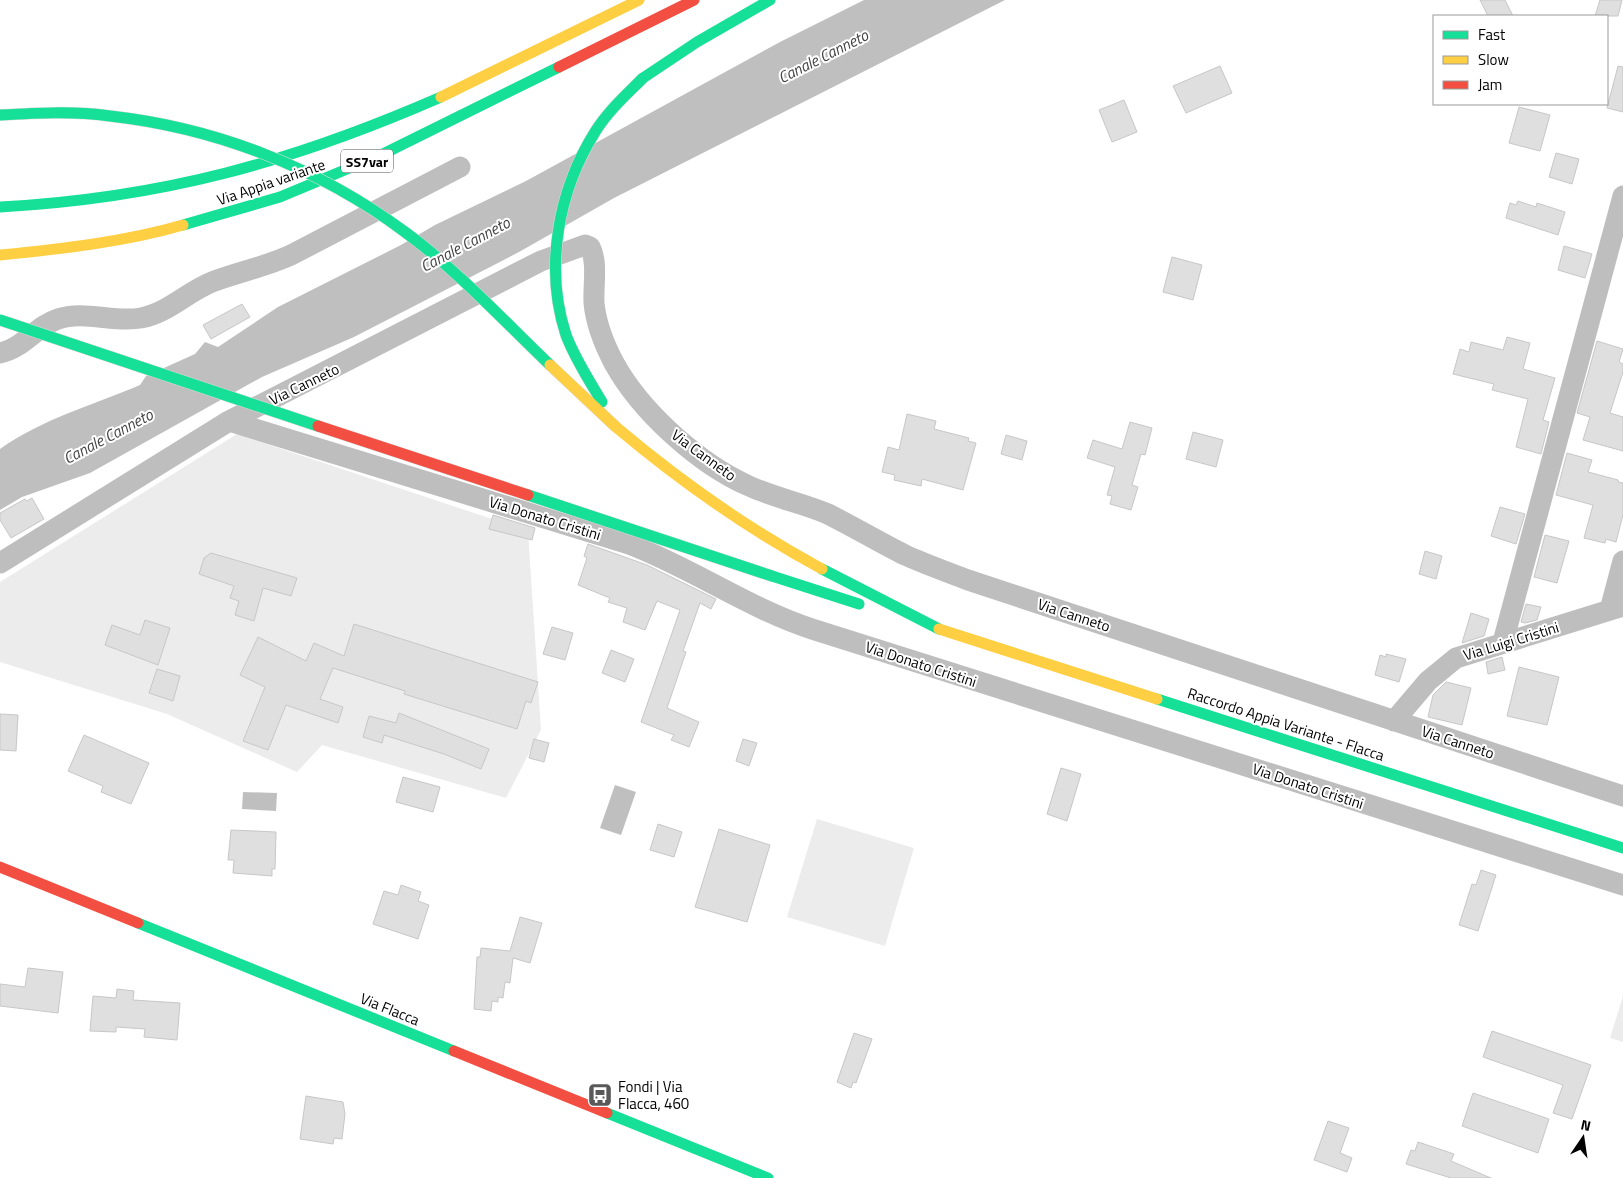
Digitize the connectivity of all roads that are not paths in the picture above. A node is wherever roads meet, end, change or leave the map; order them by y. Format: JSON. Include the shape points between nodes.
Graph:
{"nodes":[{"id":1,"x":639,"y":0,"type":"edge"},
{"id":2,"x":694,"y":0,"type":"edge"},
{"id":3,"x":770,"y":0,"type":"edge"},
{"id":4,"x":0,"y":115,"type":"edge"},
{"id":5,"x":460,"y":166,"type":"dead end"},
{"id":6,"x":1623,"y":196,"type":"edge"},
{"id":7,"x":0,"y":206,"type":"edge"},
{"id":8,"x":0,"y":255,"type":"edge"},
{"id":9,"x":0,"y":320,"type":"edge"},
{"id":10,"x":0,"y":353,"type":"edge"},
{"id":11,"x":229,"y":421,"type":"junction"},
{"id":12,"x":616,"y":427,"type":"junction"},
{"id":13,"x":1623,"y":561,"type":"edge"},
{"id":14,"x":0,"y":563,"type":"edge"},
{"id":15,"x":1616,"y":608,"type":"edge"},
{"id":16,"x":939,"y":629,"type":"junction"},
{"id":17,"x":1503,"y":642,"type":"junction"},
{"id":18,"x":1394,"y":721,"type":"junction"},
{"id":19,"x":1623,"y":796,"type":"edge"},
{"id":20,"x":1623,"y":848,"type":"edge"},
{"id":21,"x":0,"y":867,"type":"edge"},
{"id":22,"x":1623,"y":885,"type":"edge"},
{"id":23,"x":768,"y":1178,"type":"edge"}],
"edges":[{"from":1,"to":7,"type":"main road","name":"Via Appia variante","number":"SS7var","via":[[410,110],[304,151],[154,191],[68,203]]},
{"from":2,"to":8,"type":"main road","name":"Via Appia variante","number":"SS7var","via":[[383,154],[280,197],[162,232],[68,248]]},
{"from":3,"to":12,"type":"main road","bridge":true,"via":[[643,78],[607,116],[586,148],[565,200],[556,252],[556,287],[566,336]]},
{"from":4,"to":12,"type":"main road","bridge":true,"via":[[98,114],[166,123],[250,146],[312,174],[370,208],[426,250]]},
{"from":5,"to":10,"type":"street","via":[[291,256],[213,282],[159,312],[130,319],[60,318],[42,326],[19,346]]},
{"from":6,"to":17,"type":"street"},
{"from":9,"to":16,"type":"main road","bridge":true},
{"from":11,"to":14,"type":"street","name":"Via Canneto"},
{"from":11,"to":18,"type":"street","name":"Via Canneto","via":[[541,262],[585,245],[590,247],[594,258],[598,323],[619,372],[669,430],[737,481],[821,512],[951,574]]},
{"from":11,"to":22,"type":"street","name":"Via Donato Cristini","via":[[629,544],[683,567],[770,614],[812,629]]},
{"from":12,"to":16,"type":"main road","via":[[692,490],[780,547]]},
{"from":13,"to":15,"type":"street"},
{"from":15,"to":17,"type":"street","name":"Via Luigi Cristini"},
{"from":16,"to":20,"type":"main road","name":"Raccordo Appia Variante - Flacca"},
{"from":17,"to":18,"type":"street","name":"Via Luigi Cristini","via":[[1462,655],[1444,666]]},
{"from":18,"to":19,"type":"street","name":"Via Canneto"},
{"from":21,"to":23,"type":"main road","name":"Via Flacca"}]}
